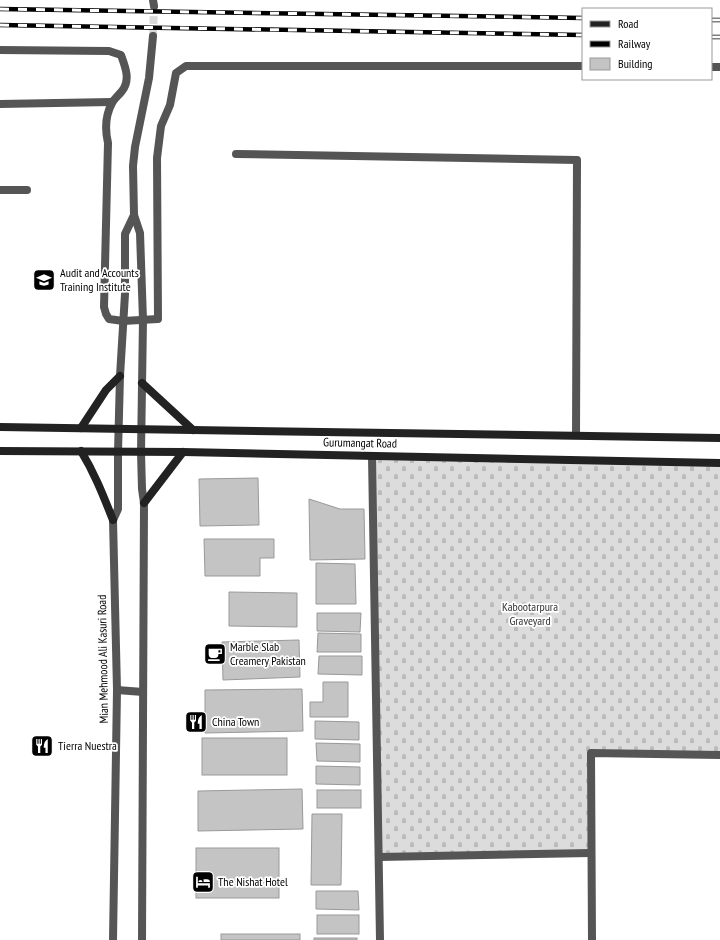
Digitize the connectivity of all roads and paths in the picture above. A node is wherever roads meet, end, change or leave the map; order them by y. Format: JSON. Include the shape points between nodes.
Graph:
{"nodes":[{"id":1,"x":153,"y":36,"type":"tunnel mouth"},
{"id":2,"x":0,"y":50,"type":"edge"},
{"id":3,"x":582,"y":66,"type":"edge"},
{"id":4,"x":112,"y":102,"type":"junction"},
{"id":5,"x":0,"y":104,"type":"edge"},
{"id":6,"x":236,"y":154,"type":"dead end"},
{"id":7,"x":0,"y":190,"type":"edge"},
{"id":8,"x":27,"y":190,"type":"dead end"},
{"id":9,"x":134,"y":215,"type":"junction"},
{"id":10,"x":123,"y":320,"type":"junction"},
{"id":11,"x":143,"y":320,"type":"junction"},
{"id":12,"x":120,"y":376,"type":"junction"},
{"id":13,"x":142,"y":383,"type":"junction"},
{"id":14,"x":0,"y":427,"type":"edge"},
{"id":15,"x":81,"y":428,"type":"junction"},
{"id":16,"x":118,"y":428,"type":"junction"},
{"id":17,"x":142,"y":428,"type":"junction"},
{"id":18,"x":193,"y":430,"type":"junction"},
{"id":19,"x":576,"y":435,"type":"junction"},
{"id":20,"x":720,"y":438,"type":"edge"},
{"id":21,"x":0,"y":451,"type":"edge"},
{"id":22,"x":81,"y":451,"type":"junction"},
{"id":23,"x":118,"y":452,"type":"junction"},
{"id":24,"x":141,"y":452,"type":"junction"},
{"id":25,"x":184,"y":452,"type":"junction"},
{"id":26,"x":372,"y":456,"type":"junction"},
{"id":27,"x":720,"y":463,"type":"edge"},
{"id":28,"x":144,"y":503,"type":"junction"},
{"id":29,"x":113,"y":520,"type":"junction"},
{"id":30,"x":117,"y":690,"type":"junction"},
{"id":31,"x":143,"y":692,"type":"junction"},
{"id":32,"x":720,"y":755,"type":"edge"},
{"id":33,"x":591,"y":853,"type":"junction"},
{"id":34,"x":379,"y":857,"type":"junction"},
{"id":35,"x":113,"y":940,"type":"edge"},
{"id":36,"x":142,"y":940,"type":"edge"},
{"id":37,"x":380,"y":940,"type":"edge"},
{"id":38,"x":592,"y":940,"type":"edge"}],
"edges":[{"from":1,"to":9,"type":"street","via":[[149,78],[135,147]]},
{"from":2,"to":4,"type":"street","via":[[109,52],[121,55],[127,76],[123,89]]},
{"from":3,"to":11,"type":"street","via":[[186,66],[176,73],[170,105],[162,126],[157,158],[158,319]]},
{"from":4,"to":5,"type":"street"},
{"from":4,"to":10,"type":"street","via":[[107,116],[106,132],[108,143],[104,307],[110,319]]},
{"from":6,"to":19,"type":"street","via":[[577,160]]},
{"from":7,"to":8,"type":"street"},
{"from":9,"to":10,"type":"street","name":"Mian Mehmood Ali Kasuri Road","via":[[125,234]]},
{"from":9,"to":11,"type":"street","via":[[140,233]]},
{"from":10,"to":11,"type":"street"},
{"from":10,"to":12,"type":"street","name":"Mian Mehmood Ali Kasuri Road"},
{"from":11,"to":13,"type":"street"},
{"from":12,"to":15,"type":"main road","via":[[106,390]]},
{"from":12,"to":16,"type":"street","name":"Mian Mehmood Ali Kasuri Road"},
{"from":13,"to":17,"type":"street"},
{"from":13,"to":18,"type":"main road"},
{"from":14,"to":15,"type":"main road"},
{"from":15,"to":16,"type":"main road"},
{"from":16,"to":17,"type":"main road"},
{"from":16,"to":23,"type":"street","name":"Mian Mehmood Ali Kasuri Road"},
{"from":17,"to":18,"type":"main road"},
{"from":17,"to":24,"type":"street"},
{"from":18,"to":19,"type":"main road"},
{"from":19,"to":20,"type":"main road"},
{"from":21,"to":22,"type":"main road","name":"Gurumangat Road"},
{"from":22,"to":23,"type":"main road","name":"Gurumangat Road"},
{"from":22,"to":29,"type":"main road","via":[[99,484]]},
{"from":23,"to":24,"type":"main road","name":"Gurumangat Road"},
{"from":23,"to":29,"type":"street","name":"Mian Mehmood Ali Kasuri Road","via":[[118,509]]},
{"from":24,"to":25,"type":"main road","name":"Gurumangat Road"},
{"from":24,"to":28,"type":"street"},
{"from":25,"to":26,"type":"main road","name":"Gurumangat Road"},
{"from":25,"to":28,"type":"main road"},
{"from":26,"to":27,"type":"main road","name":"Gurumangat Road"},
{"from":26,"to":34,"type":"street"},
{"from":28,"to":31,"type":"street"},
{"from":29,"to":30,"type":"street","name":"Mian Mehmood Ali Kasuri Road"},
{"from":30,"to":31,"type":"street"},
{"from":30,"to":35,"type":"street","name":"Mian Mehmood Ali Kasuri Road"},
{"from":31,"to":36,"type":"street"},
{"from":32,"to":33,"type":"street","via":[[591,753]]},
{"from":33,"to":34,"type":"street"},
{"from":33,"to":38,"type":"street"},
{"from":34,"to":37,"type":"street"}]}
